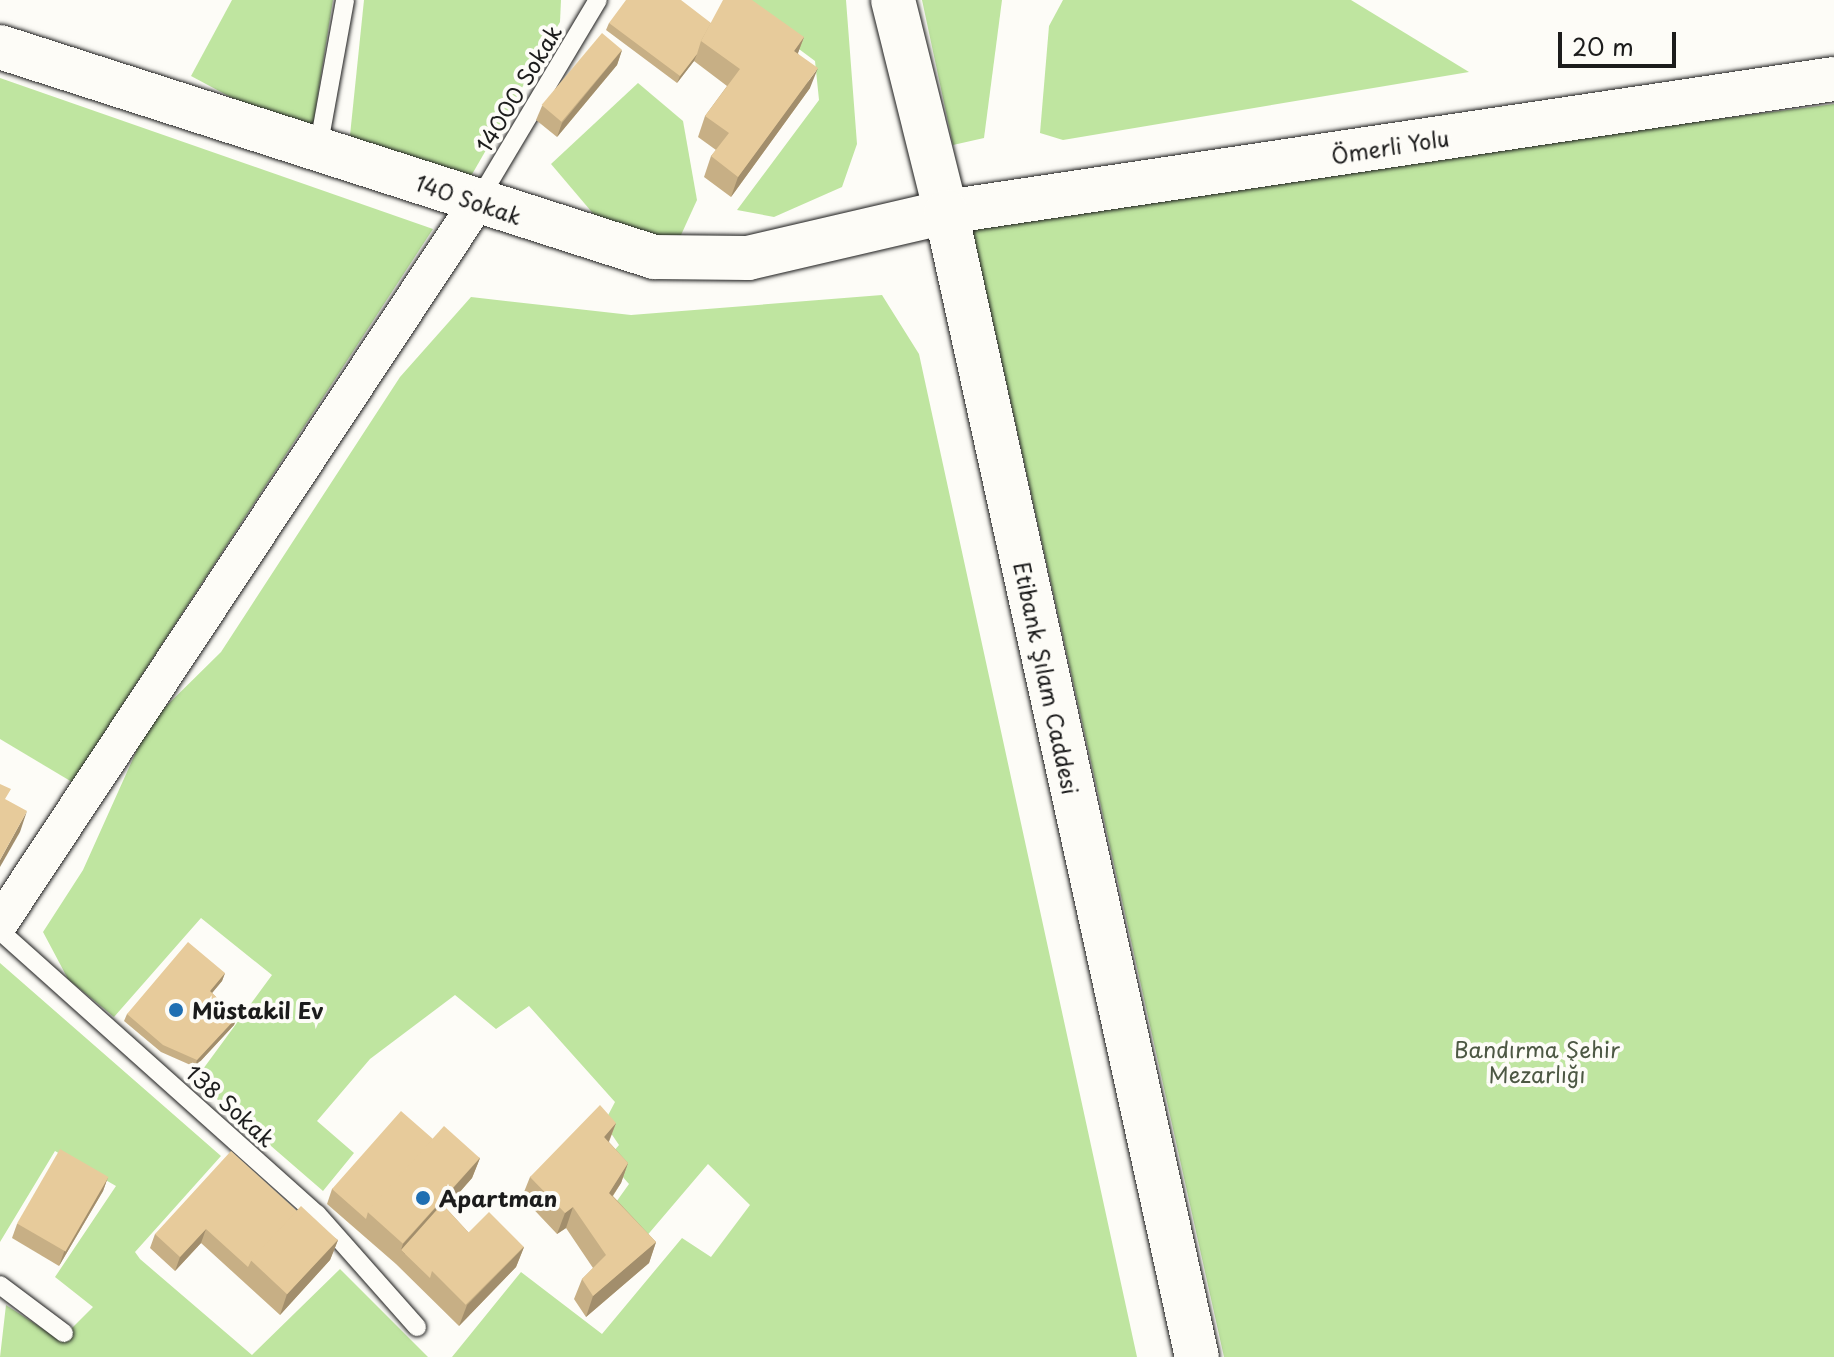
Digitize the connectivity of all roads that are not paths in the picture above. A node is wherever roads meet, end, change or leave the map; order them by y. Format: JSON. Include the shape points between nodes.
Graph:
{"nodes":[{"id":1,"x":345,"y":0,"type":"edge"},
{"id":2,"x":598,"y":0,"type":"edge"},
{"id":3,"x":893,"y":0,"type":"edge"},
{"id":4,"x":0,"y":47,"type":"edge"},
{"id":5,"x":1834,"y":79,"type":"edge"},
{"id":6,"x":318,"y":149,"type":"junction"},
{"id":7,"x":478,"y":201,"type":"junction"},
{"id":8,"x":946,"y":212,"type":"junction"},
{"id":9,"x":0,"y":923,"type":"edge"},
{"id":10,"x":0,"y":931,"type":"edge"},
{"id":11,"x":0,"y":1285,"type":"edge"},
{"id":12,"x":417,"y":1327,"type":"dead end"},
{"id":13,"x":64,"y":1333,"type":"dead end"},
{"id":14,"x":1197,"y":1357,"type":"edge"}],
"edges":[{"from":1,"to":6,"type":"lane"},
{"from":2,"to":7,"type":"lane","name":"14000 Sokak"},
{"from":3,"to":8,"type":"main road","name":"Etibank Şılam Caddesi"},
{"from":4,"to":6,"type":"main road","name":"140 Sokak"},
{"from":5,"to":8,"type":"main road","name":"Ömerli Yolu"},
{"from":6,"to":7,"type":"main road","name":"140 Sokak"},
{"from":7,"to":8,"type":"main road","name":"140 Sokak","via":[[611,248],[691,261],[748,258]]},
{"from":7,"to":9,"type":"street"},
{"from":8,"to":14,"type":"main road","name":"Etibank Şılam Caddesi"},
{"from":10,"to":12,"type":"lane","name":"138 Sokak","via":[[317,1214]]},
{"from":11,"to":13,"type":"lane"}]}
